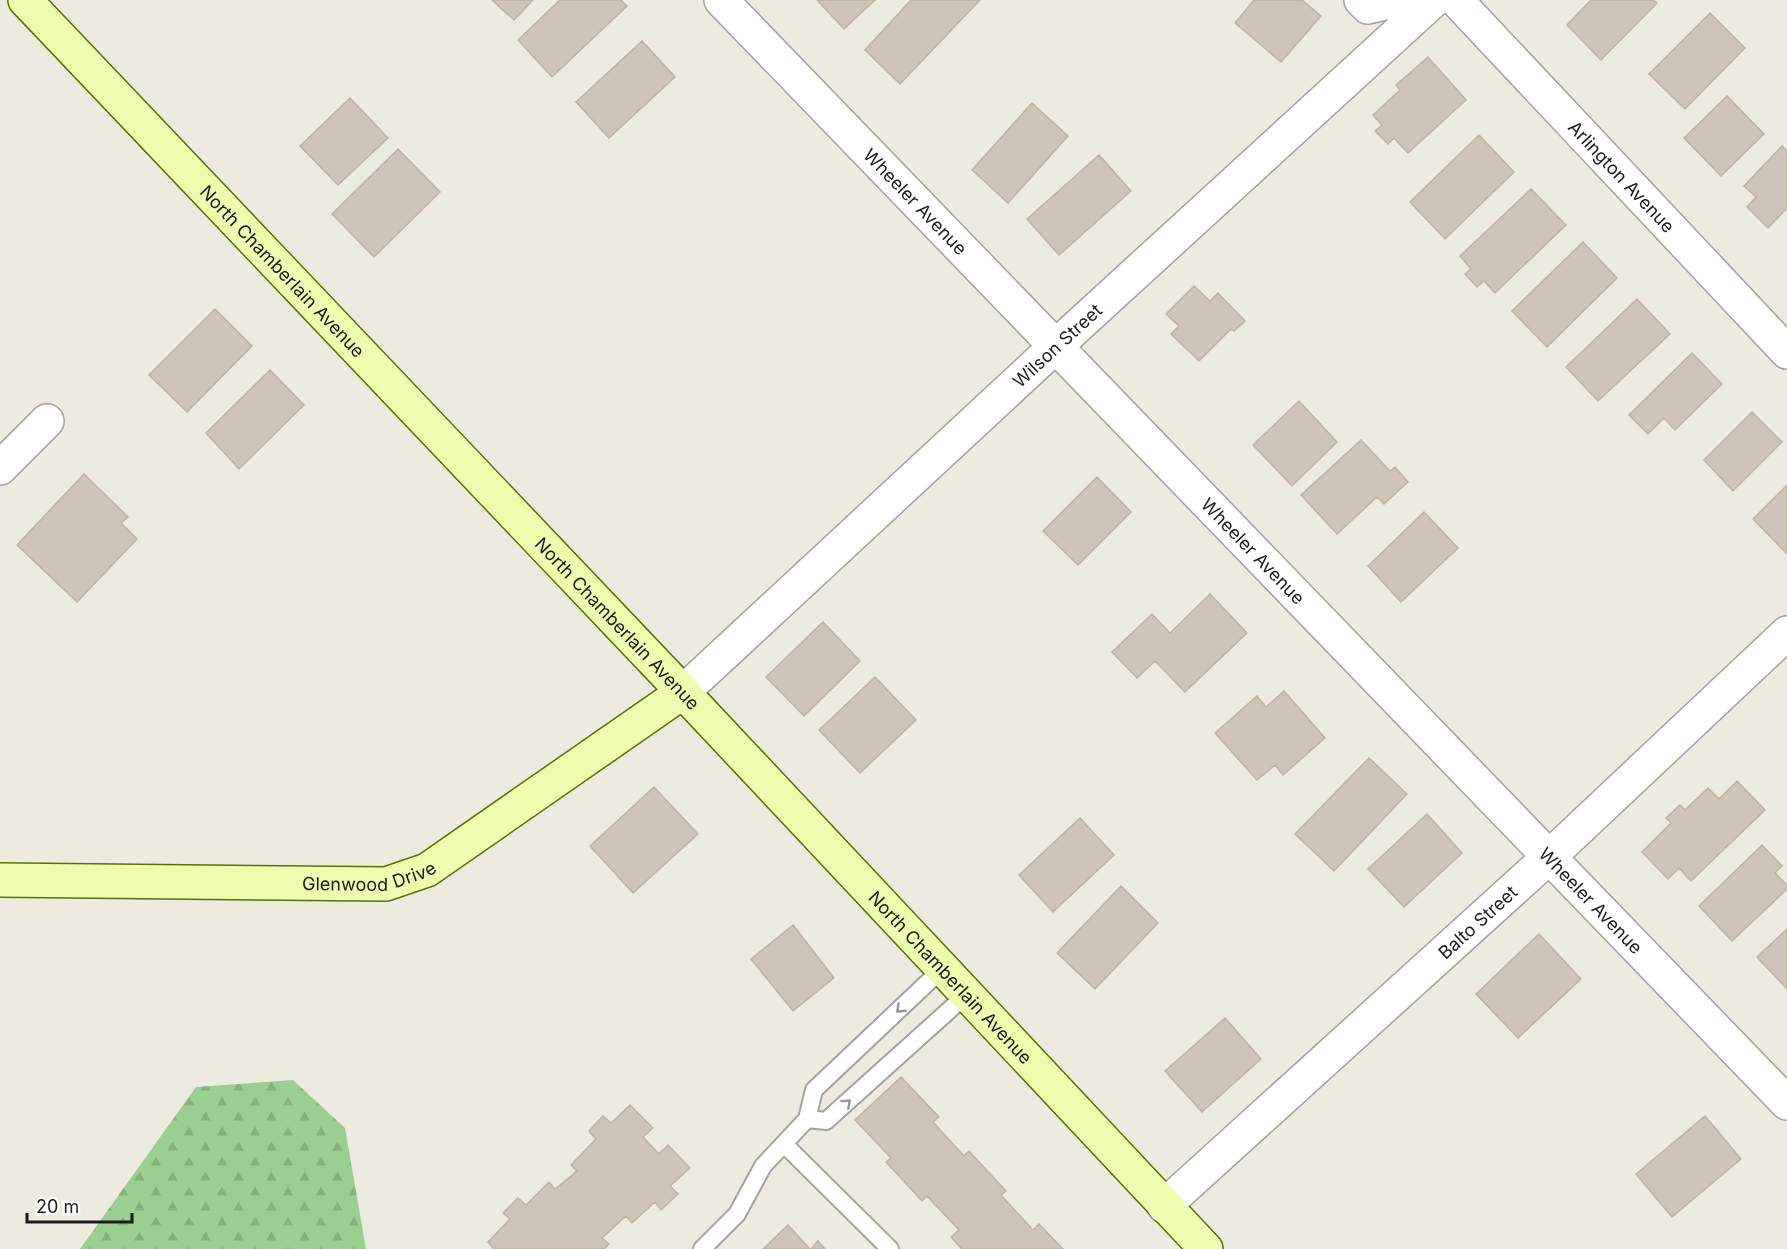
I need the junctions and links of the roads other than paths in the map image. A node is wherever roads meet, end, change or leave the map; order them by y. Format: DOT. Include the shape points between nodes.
graph roads {
  1 [pos="25,0"];
  2 [pos="721,0"];
  3 [pos="1362,0"];
  4 [pos="1398,0"];
  5 [pos="1434,0"];
  6 [pos="1456,0"];
  7 [pos="1056,346"];
  8 [pos="1787,352"];
  9 [pos="47,422"];
  10 [pos="0,468"];
  11 [pos="1787,633"];
  12 [pos="683,692"];
  13 [pos="1549,856"];
  14 [pos="0,880"];
  15 [pos="942,969"];
  16 [pos="966,995"];
  17 [pos="1787,1103"];
  18 [pos="807,1119"];
  19 [pos="784,1144"];
  20 [pos="1164,1206"];
  21 [pos="702,1249"];
  22 [pos="890,1249"];
  23 [pos="1206,1249"];
  1 -- 12 [label="street, North Chamberlain Avenue"];
  2 -- 7 [label="street, Wheeler Avenue"];
  3 -- 4 [label="street" via="1368,7"];
  5 -- 7 [label="street, Wilson Street"];
  6 -- 8 [label="street, Arlington Avenue"];
  7 -- 12 [label="street, Wilson Street"];
  7 -- 13 [label="street, Wheeler Avenue"];
  9 -- 10 [label="street"];
  11 -- 13 [label="street, Balto Street"];
  12 -- 14 [label="street, Glenwood Drive" via="427,870 386,884"];
  12 -- 15 [label="street, North Chamberlain Avenue"];
  13 -- 17 [label="street, Wheeler Avenue"];
  13 -- 20 [label="street, Balto Street"];
  15 -- 16 [label="street, North Chamberlain Avenue"];
  15 -- 18 [label="lane, one-way" via="814,1090"];
  18 -- 16 [label="lane, one-way" via="826,1122"];
  16 -- 20 [label="street, North Chamberlain Avenue"];
  18 -- 19 [label="lane"];
  19 -- 21 [label="lane" via="764,1166 737,1214"];
  19 -- 22 [label="lane"];
  20 -- 23 [label="street, North Chamberlain Avenue"];
}
